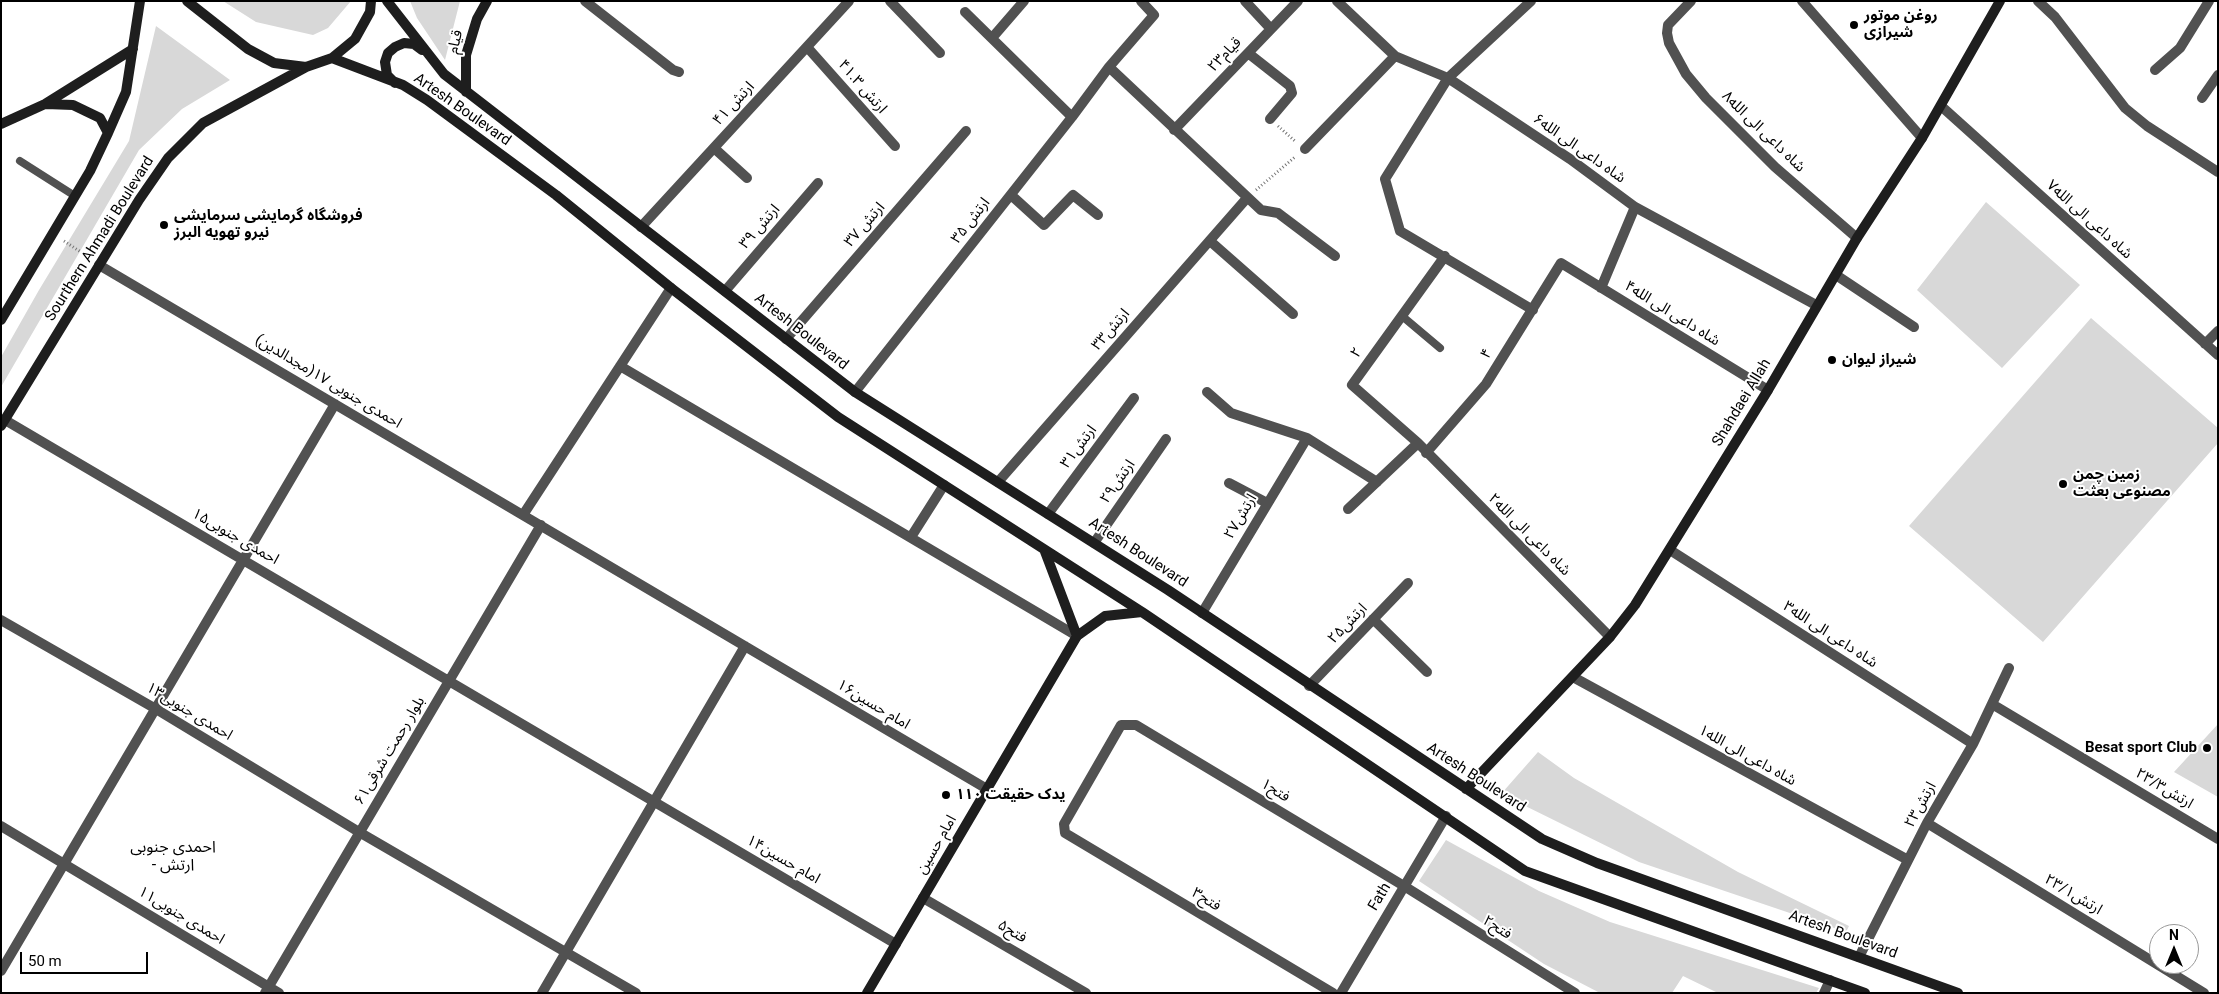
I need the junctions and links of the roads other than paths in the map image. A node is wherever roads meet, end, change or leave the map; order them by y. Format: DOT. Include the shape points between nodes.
graph roads {
  1 [pos="140,1"];
  2 [pos="187,1"];
  3 [pos="371,1"];
  4 [pos="387,1"];
  5 [pos="487,1"];
  6 [pos="585,1"];
  7 [pos="849,1"];
  8 [pos="890,1"];
  9 [pos="1024,1"];
  10 [pos="1141,1"];
  11 [pos="1245,1"];
  12 [pos="1298,1"];
  13 [pos="1337,1"];
  14 [pos="1531,1"];
  15 [pos="1691,1"];
  16 [pos="1802,1"];
  17 [pos="2000,1"];
  18 [pos="2038,1"];
  19 [pos="2209,1"];
  20 [pos="965,12"];
  21 [pos="1271,29"];
  22 [pos="992,38"];
  23 [pos="807,46"];
  24 [pos="133,49"];
  25 [pos="940,53"];
  26 [pos="1248,53"];
  27 [pos="429,54"];
  28 [pos="1395,56"];
  29 [pos="332,58"];
  30 [pos="306,67"];
  31 [pos="1108,67"];
  32 [pos="2155,70"];
  33 [pos="679,72"];
  34 [pos="2218,75"];
  35 [pos="1448,78"];
  36 [pos="396,84"];
  37 [pos="466,92"];
  38 [pos="2202,98"];
  39 [pos="45,104"];
  40 [pos="1940,106"];
  41 [pos="1072,117"];
  42 [pos="1270,119"];
  43 [pos="1,124"];
  44 [pos="1174,130"];
  45 [pos="966,131"];
  46 [pos="108,134"];
  47 [pos="1922,138"];
  48 [pos="894,146"];
  49 [pos="714,148"];
  50 [pos="1304,149"];
  51 [pos="20,161"];
  52 [pos="2218,172"];
  53 [pos="747,178"];
  54 [pos="818,183"];
  55 [pos="1011,195"];
  56 [pos="75,196"];
  57 [pos="1247,198"];
  58 [pos="1635,207"];
  59 [pos="1098,215"];
  60 [pos="641,227"];
  61 [pos="1857,238"];
  62 [pos="1210,241"];
  63 [pos="1335,256"];
  64 [pos="1445,256"];
  65 [pos="1560,263"];
  66 [pos="100,265"];
  67 [pos="1836,275"];
  68 [pos="671,288"];
  69 [pos="1601,288"];
  70 [pos="725,291"];
  71 [pos="1816,305"];
  72 [pos="1532,310"];
  73 [pos="1293,314"];
  74 [pos="1402,316"];
  75 [pos="1,320"];
  76 [pos="1914,327"];
  77 [pos="2218,331"];
  78 [pos="786,339"];
  79 [pos="2205,344"];
  80 [pos="1440,348"];
  81 [pos="2218,355"];
  82 [pos="620,366"];
  83 [pos="1768,390"];
  84 [pos="856,392"];
  85 [pos="1207,392"];
  86 [pos="1134,398"];
  87 [pos="335,404"];
  88 [pos="3,423"];
  89 [pos="1307,438"];
  90 [pos="1166,439"];
  91 [pos="1418,443"];
  92 [pos="1426,453"];
  93 [pos="998,482"];
  94 [pos="1377,482"];
  95 [pos="1229,483"];
  96 [pos="944,485"];
  97 [pos="1267,503"];
  98 [pos="1348,509"];
  99 [pos="1048,514"];
  100 [pos="523,515"];
  101 [pos="541,525"];
  102 [pos="910,537"];
  103 [pos="1094,543"];
  104 [pos="1044,549"];
  105 [pos="1670,550"];
  106 [pos="243,560"];
  107 [pos="1408,583"];
  108 [pos="1142,612"];
  109 [pos="1202,613"];
  110 [pos="1373,619"];
  111 [pos="1,620"];
  112 [pos="1077,636"];
  113 [pos="1610,637"];
  114 [pos="744,646"];
  115 [pos="2009,668"];
  116 [pos="1427,672"];
  117 [pos="1573,677"];
  118 [pos="449,681"];
  119 [pos="1309,686"];
  120 [pos="1992,704"];
  121 [pos="156,709"];
  122 [pos="1129,724"];
  123 [pos="1973,744"];
  124 [pos="987,789"];
  125 [pos="1466,789"];
  126 [pos="654,801"];
  127 [pos="1446,816"];
  128 [pos="1927,823"];
  129 [pos="1,826"];
  130 [pos="359,832"];
  131 [pos="2218,839"];
  132 [pos="1908,860"];
  133 [pos="65,862"];
  134 [pos="1404,886"];
  135 [pos="923,898"];
  136 [pos="896,944"];
  137 [pos="566,952"];
  138 [pos="1859,957"];
  139 [pos="1,971"];
  140 [pos="1830,980"];
  141 [pos="266,990"];
  142 [pos="280,993"];
  143 [pos="542,993"];
  144 [pos="636,993"];
  145 [pos="868,993"];
  146 [pos="1086,993"];
  147 [pos="1333,993"];
  148 [pos="1341,993"];
  149 [pos="1575,993"];
  150 [pos="1824,993"];
  151 [pos="1865,993"];
  152 [pos="1958,993"];
  153 [pos="2204,993"];
  1 -- 24 [label="main road"];
  2 -- 30 [label="main road" via="248,49 274,63"];
  3 -- 29 [label="main road" via="370,12 355,39"];
  4 -- 27 [label="main road, Artesh Boulevard"];
  5 -- 37 [label="main road, قیام" via="466,55"];
  6 -- 33 [label="street"];
  7 -- 23 [label="street, ارتش ۴۱"];
  8 -- 25 [label="street"];
  9 -- 22 [label="street"];
  10 -- 31 [label="street, ارتش ۳۵" via="1154,15"];
  11 -- 21 [label="street"];
  12 -- 21 [label="street, قیام۲۳"];
  13 -- 28 [label="street, شاه داعی الی الله۶"];
  14 -- 35 [label="street"];
  15 -- 61 [label="street, شاه داعی الی الله۸" via="1668,24 1666,33 1668,43 1686,74 1775,167"];
  16 -- 47 [label="street"];
  17 -- 40 [label="main road, Shahdaei Allah"];
  18 -- 52 [label="street" via="2055,17 2125,108"];
  19 -- 32 [label="street" via="2180,48"];
  20 -- 22 [label="street"];
  21 -- 26 [label="street, قیام۲۳"];
  22 -- 41 [label="street"];
  23 -- 48 [label="street, ارتش ۴۱.۳"];
  23 -- 49 [label="street, ارتش ۴۱"];
  24 -- 39 [label="main road"];
  24 -- 46 [label="main road" via="126,92"];
  26 -- 42 [label="street" via="1290,86 1292,94"];
  26 -- 44 [label="street, قیام۲۳"];
  27 -- 36 [label="main road" via="414,44 395,46 388,53 386,62 388,75"];
  27 -- 37 [label="main road, Artesh Boulevard" via="444,74"];
  28 -- 35 [label="street, شاه داعی الی الله۶"];
  28 -- 50 [label="street"];
  29 -- 30 [label="main road, Sourthern Ahmadi Boulevard"];
  29 -- 36 [label="main road, Artesh Boulevard"];
  30 -- 66 [label="main road, Sourthern Ahmadi Boulevard" via="204,123 168,158"];
  31 -- 41 [label="street, ارتش ۳۵"];
  31 -- 44 [label="street"];
  34 -- 38 [label="street"];
  35 -- 58 [label="street, شاه داعی الی الله۶" via="1570,159"];
  35 -- 64 [label="street" via="1385,179 1400,231"];
  36 -- 68 [label="main road, Artesh Boulevard" via="427,100 548,190"];
  37 -- 60 [label="main road, Artesh Boulevard"];
  39 -- 43 [label="main road"];
  39 -- 46 [label="main road" via="73,105 100,118"];
  40 -- 47 [label="main road, Shahdaei Allah"];
  40 -- 79 [label="street, شاه داعی الی الله۷"];
  41 -- 55 [label="street, ارتش ۳۵"];
  44 -- 57 [label="street"];
  45 -- 78 [label="street, ارتش ۳۷"];
  46 -- 56 [label="main road"];
  47 -- 61 [label="main road, Shahdaei Allah"];
  49 -- 53 [label="street"];
  49 -- 60 [label="street, ارتش ۴۱"];
  51 -- 56 [label="lane"];
  54 -- 70 [label="street, ارتش ۳۹"];
  55 -- 59 [label="street" via="1044,225 1073,194"];
  55 -- 84 [label="street, ارتش ۳۵"];
  56 -- 75 [label="main road"];
  57 -- 62 [label="street, ارتش۳۳"];
  57 -- 63 [label="street" via="1261,210 1278,213"];
  58 -- 69 [label="street"];
  58 -- 71 [label="street, شاه داعی الی الله۶"];
  60 -- 70 [label="main road, Artesh Boulevard"];
  61 -- 67 [label="main road, Shahdaei Allah"];
  62 -- 73 [label="street"];
  62 -- 93 [label="street, ارتش۳۳"];
  64 -- 72 [label="street"];
  64 -- 74 [label="street, ۲"];
  65 -- 69 [label="street, شاه داعی الی الله۴"];
  65 -- 72 [label="street, ۴"];
  66 -- 87 [label="street, احمدی جنوبی ۱۷(مجدالدین)"];
  66 -- 88 [label="main road, Sourthern Ahmadi Boulevard"];
  67 -- 71 [label="main road, Shahdaei Allah"];
  67 -- 76 [label="street"];
  68 -- 82 [label="street"];
  68 -- 96 [label="main road, Artesh Boulevard" via="838,416"];
  69 -- 83 [label="street, شاه داعی الی الله۴"];
  70 -- 78 [label="main road, Artesh Boulevard"];
  71 -- 83 [label="main road, Shahdaei Allah"];
  72 -- 92 [label="street, ۴" via="1486,384"];
  74 -- 80 [label="lane"];
  74 -- 91 [label="street, ۲" via="1352,385"];
  77 -- 79 [label="street"];
  78 -- 84 [label="main road, Artesh Boulevard"];
  79 -- 81 [label="street, شاه داعی الی الله۷"];
  82 -- 100 [label="street"];
  82 -- 102 [label="street"];
  83 -- 105 [label="main road, Shahdaei Allah"];
  84 -- 93 [label="main road, Artesh Boulevard"];
  85 -- 89 [label="street" via="1232,413"];
  86 -- 99 [label="street, ارتش۳۱"];
  87 -- 100 [label="street, احمدی جنوبی ۱۷(مجدالدین)"];
  87 -- 106 [label="street"];
  88 -- 106 [label="street, احمدی جنوبی۱۵"];
  89 -- 94 [label="street"];
  89 -- 97 [label="street, ارتش۲۷"];
  90 -- 103 [label="street, ارتش۲۹"];
  91 -- 92 [label="street, ۲"];
  91 -- 94 [label="street"];
  92 -- 113 [label="street, شاه داعی الی الله۲"];
  93 -- 99 [label="main road, Artesh Boulevard"];
  94 -- 98 [label="street"];
  95 -- 97 [label="street"];
  96 -- 102 [label="street"];
  96 -- 104 [label="main road, Artesh Boulevard"];
  97 -- 109 [label="street, ارتش۲۷"];
  99 -- 103 [label="main road, Artesh Boulevard"];
  100 -- 101 [label="street, احمدی جنوبی ۱۷(مجدالدین)"];
  101 -- 114 [label="street, امام حسین۱۶"];
  101 -- 118 [label="street, بلوار رحمت شرقی۶۱"];
  102 -- 112 [label="street"];
  103 -- 109 [label="main road, Artesh Boulevard"];
  104 -- 108 [label="main road, Artesh Boulevard"];
  104 -- 112 [label="main road"];
  105 -- 113 [label="main road, Shahdaei Allah"];
  105 -- 123 [label="street, شاه داعی الی الله۳"];
  106 -- 118 [label="street, احمدی جنوبی۱۵"];
  106 -- 121 [label="street"];
  107 -- 110 [label="street, ارتش۲۵"];
  108 -- 112 [label="main road" via="1105,616"];
  108 -- 127 [label="main road, Artesh Boulevard"];
  109 -- 119 [label="main road, Artesh Boulevard"];
  110 -- 116 [label="street"];
  110 -- 119 [label="street, ارتش۲۵"];
  111 -- 121 [label="street, احمدی جنوبی۱۳"];
  112 -- 124 [label="main road, امام حسین"];
  113 -- 117 [label="main road, Shahdaei Allah"];
  114 -- 124 [label="street, امام حسین۱۶"];
  114 -- 126 [label="street"];
  115 -- 120 [label="street, ارتش۲۳"];
  117 -- 125 [label="main road, Shahdaei Allah"];
  117 -- 132 [label="street, شاه داعی الی الله۱"];
  118 -- 126 [label="street, احمدی جنوبی۱۵"];
  118 -- 130 [label="street, بلوار رحمت شرقی۶۱"];
  119 -- 125 [label="main road, Artesh Boulevard"];
  120 -- 123 [label="street, ارتش۲۳"];
  120 -- 131 [label="street, ۲۳/۳ارتش"];
  121 -- 130 [label="street, احمدی جنوبی۱۳"];
  121 -- 133 [label="street"];
  122 -- 134 [label="street, ۱فتح" via="1136,725"];
  122 -- 147 [label="street, ۳فتح" via="1121,725 1064,824 1064,833"];
  123 -- 128 [label="street, ارتش۲۳"];
  124 -- 135 [label="main road, امام حسین"];
  125 -- 138 [label="main road, Artesh Boulevard" via="1542,839 1597,863"];
  126 -- 136 [label="street, امام حسین۱۴"];
  126 -- 137 [label="street"];
  127 -- 134 [label="street, Fath"];
  127 -- 140 [label="main road, Artesh Boulevard" via="1525,871"];
  128 -- 132 [label="street, ارتش۲۳"];
  128 -- 153 [label="street, ۲۳/۱ارتش"];
  129 -- 133 [label="street, احمدی جنوبی۱۱"];
  130 -- 137 [label="street, احمدی جنوبی۱۳"];
  130 -- 141 [label="street, بلوار رحمت شرقی۶۱"];
  132 -- 138 [label="street, ارتش۲۳"];
  133 -- 139 [label="street"];
  133 -- 141 [label="street, احمدی جنوبی۱۱"];
  134 -- 148 [label="street, Fath"];
  134 -- 149 [label="street, ۲فتح"];
  135 -- 136 [label="main road, امام حسین"];
  135 -- 146 [label="street, ۵فتح"];
  136 -- 145 [label="main road, امام حسین"];
  137 -- 143 [label="street"];
  137 -- 144 [label="street, احمدی جنوبی۱۳"];
  138 -- 152 [label="main road, Artesh Boulevard"];
  140 -- 150 [label="street"];
  140 -- 151 [label="main road, Artesh Boulevard"];
  141 -- 142 [label="street, احمدی جنوبی۱۱"];
}
